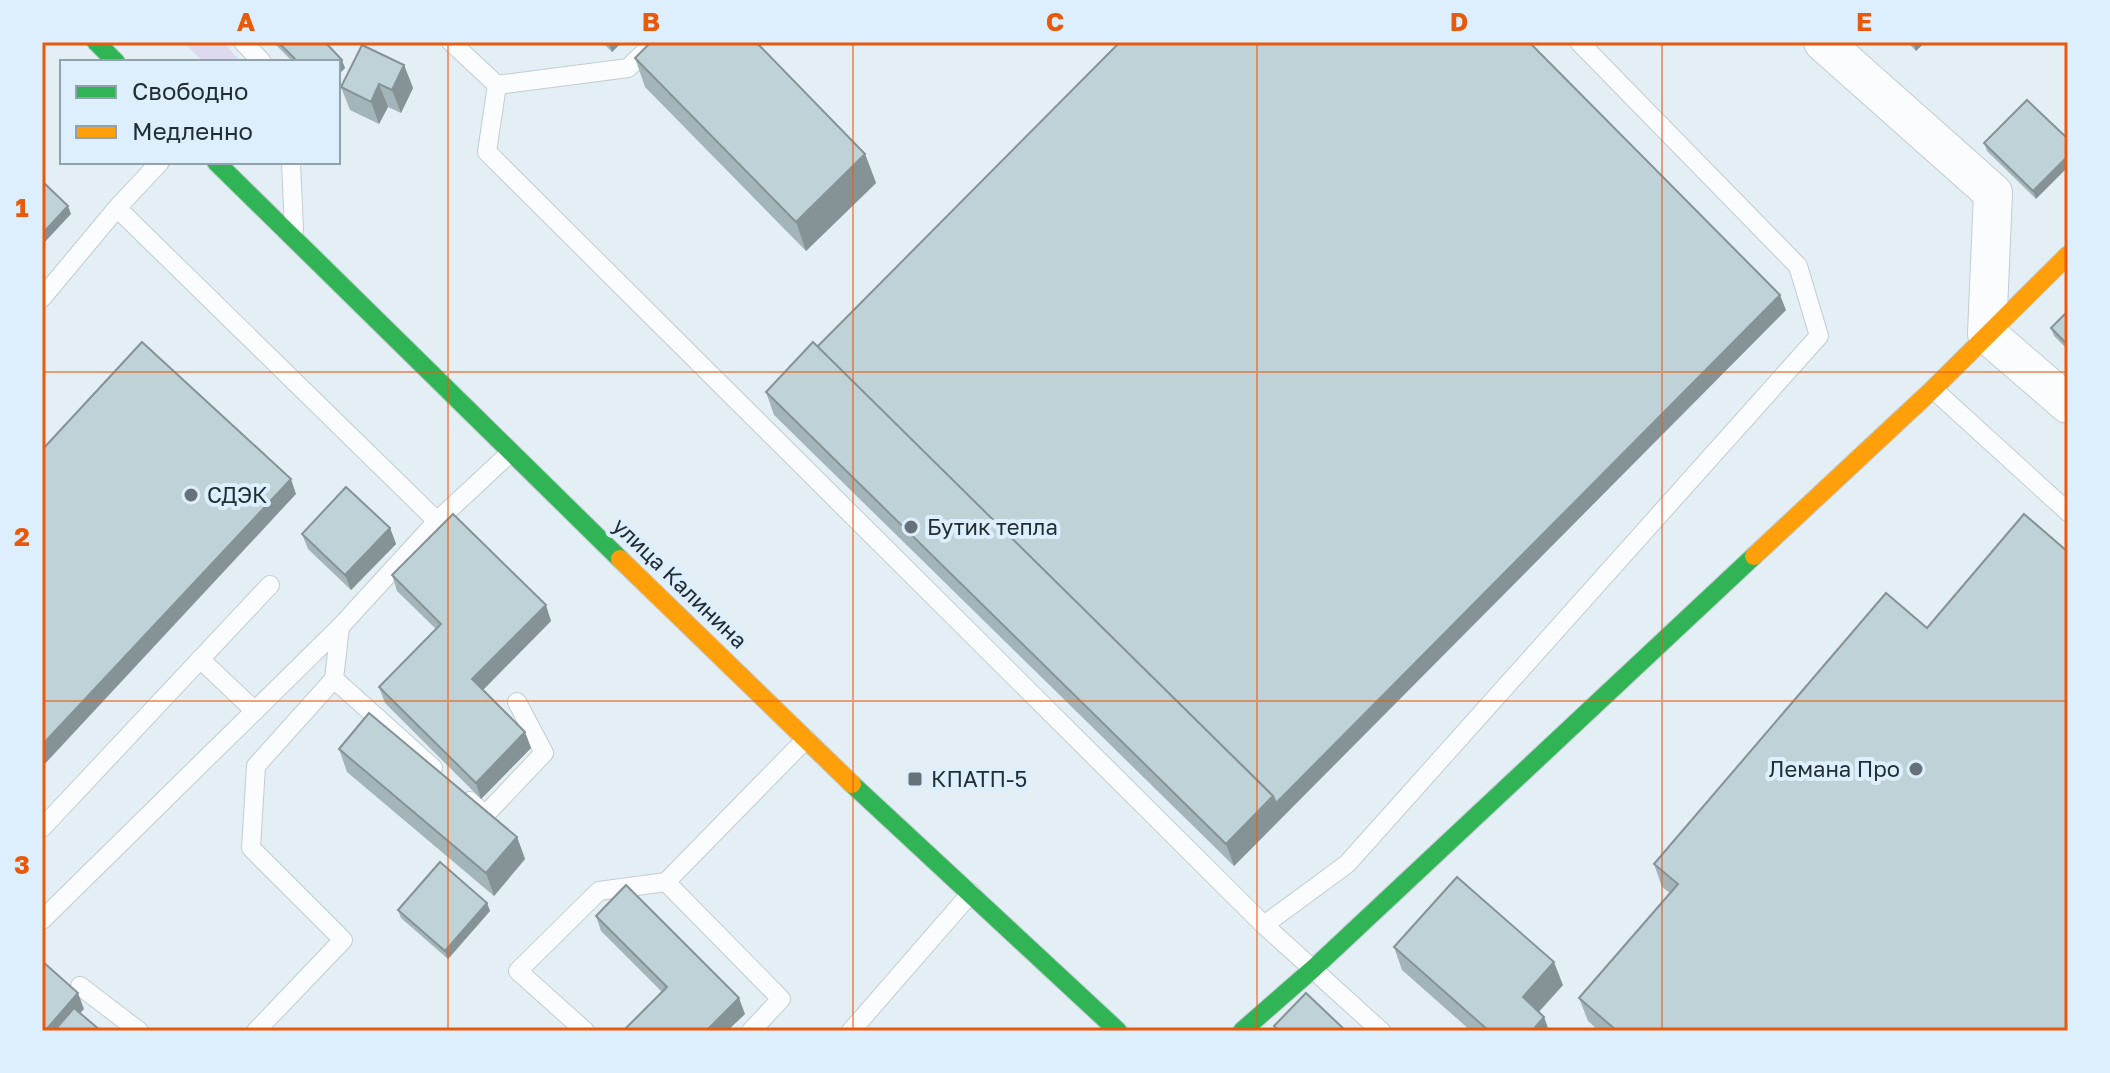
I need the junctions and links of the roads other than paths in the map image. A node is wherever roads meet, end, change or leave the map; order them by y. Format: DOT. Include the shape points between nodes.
graph roads {
  1 [pos="96,42"];
  2 [pos="243,42"];
  3 [pos="451,42"];
  4 [pos="655,42"];
  5 [pos="1579,42"];
  6 [pos="1823,42"];
  7 [pos="114,60"];
  8 [pos="260,60"];
  9 [pos="497,85"];
  10 [pos="158,164"];
  11 [pos="218,164"];
  12 [pos="291,164"];
  13 [pos="117,208"];
  14 [pos="294,241"];
  15 [pos="2068,255"];
  16 [pos="42,298"];
  17 [pos="1987,334"];
  18 [pos="1933,389"];
  19 [pos="2068,404"];
  20 [pos="510,453"];
  21 [pos="2068,512"];
  22 [pos="437,521"];
  23 [pos="270,585"];
  24 [pos="340,627"];
  25 [pos="200,659"];
  26 [pos="334,679"];
  27 [pos="517,702"];
  28 [pos="255,711"];
  29 [pos="806,739"];
  30 [pos="42,828"];
  31 [pos="666,882"];
  32 [pos="971,893"];
  33 [pos="42,920"];
  34 [pos="1264,925"];
  35 [pos="1314,968"];
  36 [pos="80,986"];
  37 [pos="139,1031"];
  38 [pos="256,1031"];
  39 [pos="585,1031"];
  40 [pos="751,1031"];
  41 [pos="851,1031"];
  42 [pos="1118,1031"];
  43 [pos="1242,1031"];
  44 [pos="1381,1031"];
  1 -- 7 [label="main road"];
  2 -- 8 [label="lane"];
  3 -- 9 [label="lane"];
  4 -- 9 [label="lane" via="628,68"];
  5 -- 34 [label="lane" via="1798,266 1819,336 1347,864"];
  6 -- 17 [label="street" via="1993,193"];
  9 -- 34 [label="lane" via="487,152"];
  10 -- 13 [label="lane"];
  11 -- 14 [label="main road, улица Калинина"];
  12 -- 14 [label="lane"];
  13 -- 16 [label="lane"];
  13 -- 22 [label="lane"];
  14 -- 20 [label="main road, улица Калинина"];
  15 -- 17 [label="main road"];
  17 -- 18 [label="main road"];
  17 -- 19 [label="street"];
  18 -- 21 [label="lane"];
  18 -- 35 [label="main road"];
  20 -- 22 [label="lane"];
  20 -- 29 [label="main road, улица Калинина"];
  22 -- 24 [label="lane"];
  23 -- 25 [label="lane"];
  24 -- 26 [label="lane"];
  24 -- 28 [label="lane"];
  25 -- 28 [label="lane"];
  25 -- 30 [label="lane"];
  26 -- 27 [label="lane" via="485,815 544,753"];
  26 -- 38 [label="lane" via="256,766 251,848 343,940"];
  28 -- 33 [label="lane"];
  29 -- 31 [label="lane"];
  29 -- 32 [label="main road, улица Калинина"];
  31 -- 39 [label="lane" via="599,891 518,971"];
  31 -- 40 [label="lane" via="781,999"];
  32 -- 41 [label="lane"];
  32 -- 42 [label="main road, улица Калинина"];
  34 -- 35 [label="lane"];
  35 -- 43 [label="main road"];
  35 -- 44 [label="lane"];
  36 -- 37 [label="lane"];
}
